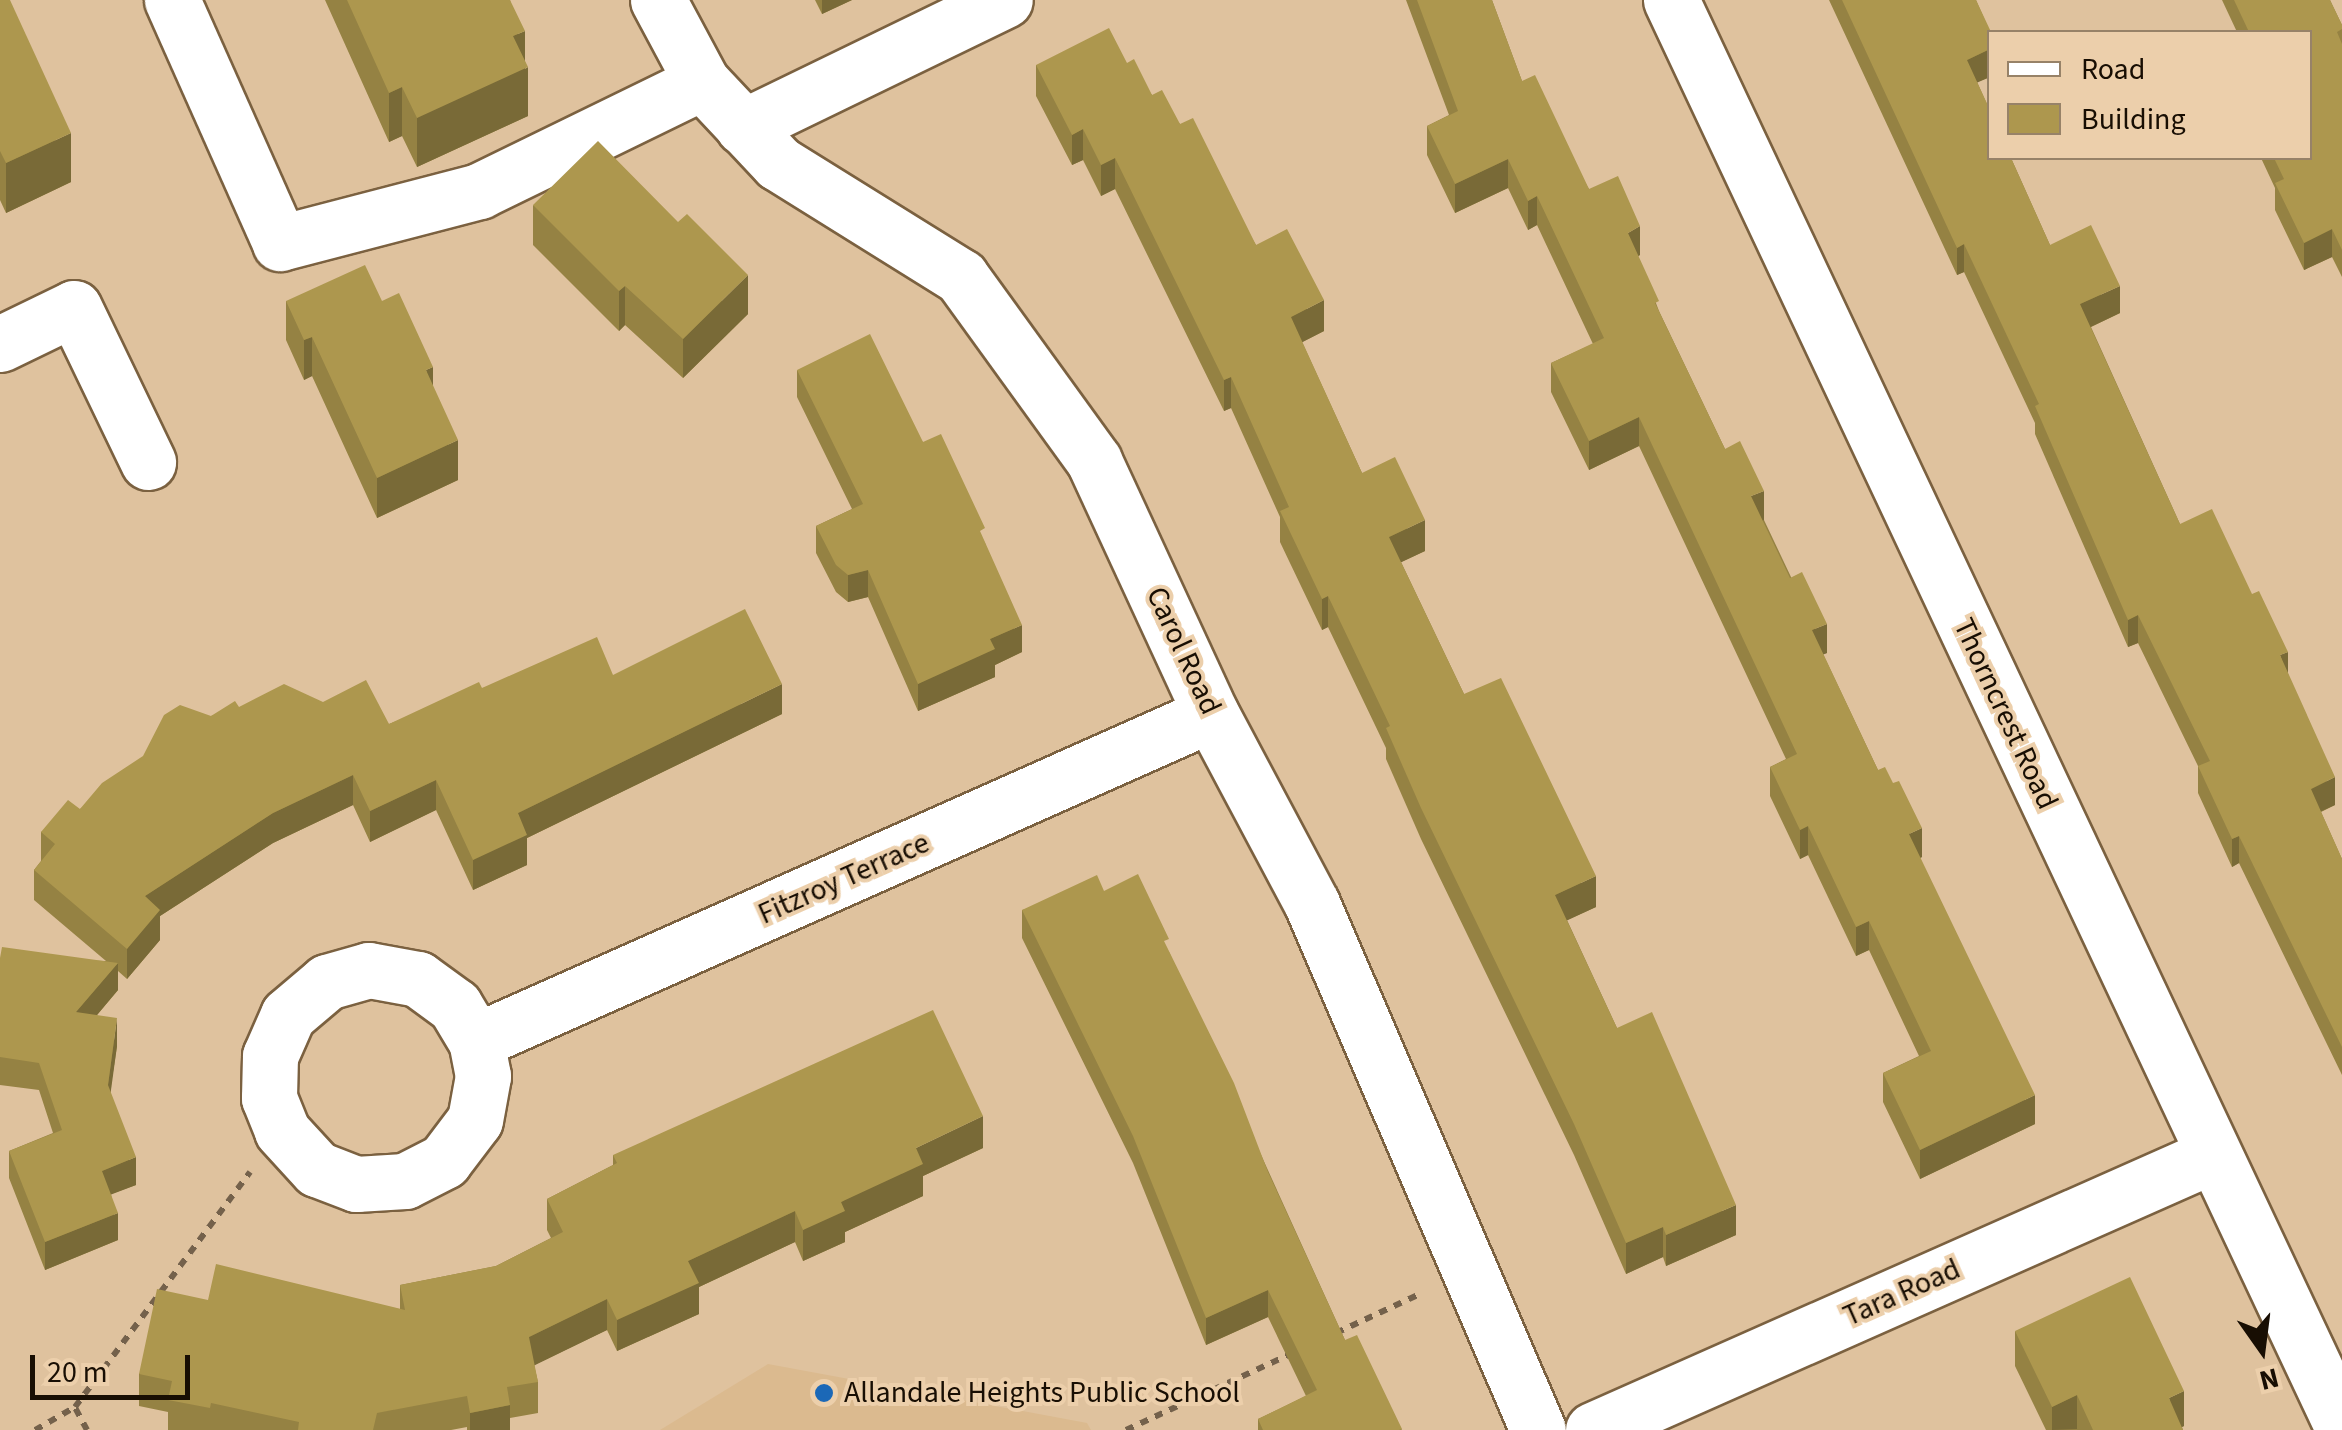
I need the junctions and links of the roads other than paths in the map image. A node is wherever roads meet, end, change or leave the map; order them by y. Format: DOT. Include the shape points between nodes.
graph roads {
  1 [pos="172,0"];
  2 [pos="658,0"];
  3 [pos="1005,0"];
  4 [pos="1671,0"];
  5 [pos="702,82"];
  6 [pos="743,127"];
  7 [pos="0,344"];
  8 [pos="148,462"];
  9 [pos="1211,714"];
  10 [pos="476,1041"];
  11 [pos="2211,1156"];
  12 [pos="2342,1426"];
  13 [pos="1538,1430"];
  14 [pos="1593,1430"];
  1 -- 5 [label="street" via="280,244 479,191"];
  2 -- 5 [label="street, Carol Road"];
  3 -- 6 [label="street"];
  4 -- 11 [label="street, Thorncrest Road"];
  5 -- 6 [label="street, Carol Road"];
  6 -- 9 [label="street, Carol Road" via="778,163 961,277 1094,461"];
  7 -- 8 [label="street" via="74,308"];
  9 -- 10 [label="street, Fitzroy Terrace"];
  9 -- 13 [label="street, Carol Road" via="1312,904"];
  10 -- 10 [label="street" via="483,1076 474,1120 444,1161 405,1181 356,1184 317,1168 282,1131 270,1098 270,1056 288,1015 327,982 369,970 418,979 455,1006"];
  11 -- 12 [label="street, Thorncrest Road"];
  11 -- 14 [label="street, Tara Road"];
}
